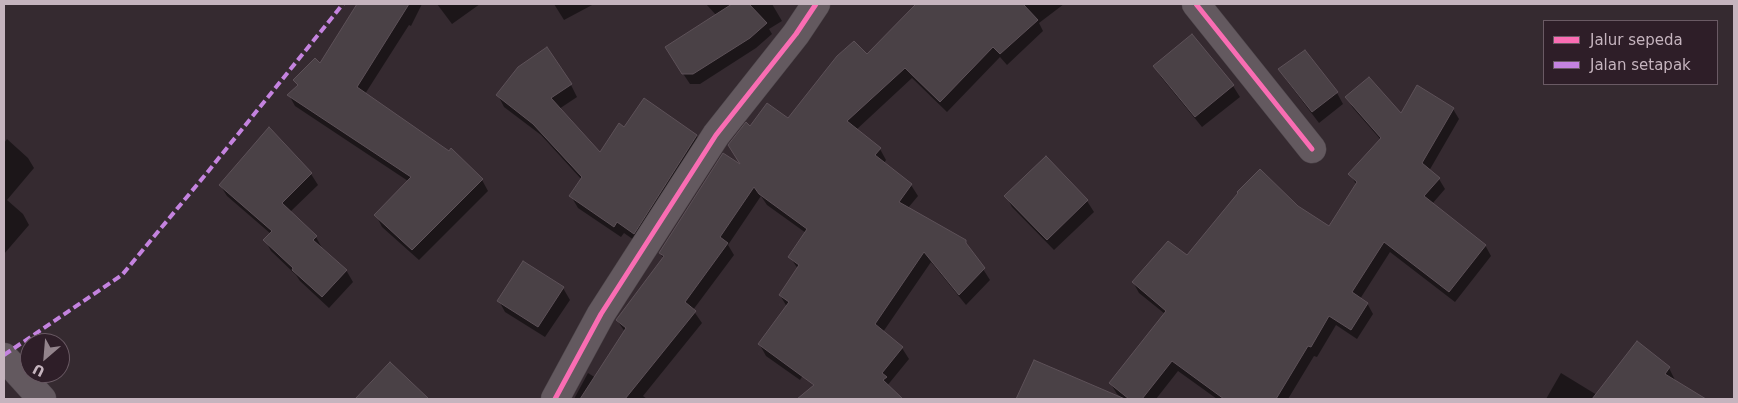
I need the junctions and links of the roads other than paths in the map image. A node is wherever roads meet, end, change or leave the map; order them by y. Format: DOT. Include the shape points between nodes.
graph roads {
  1 [pos="816,4"];
  2 [pos="1196,4"];
  3 [pos="1312,149"];
  4 [pos="4,357"];
  5 [pos="42,399"];
  6 [pos="555,399"];
  1 -- 6 [label="street" via="716,135 601,314"];
  2 -- 3 [label="street"];
  4 -- 5 [label="street"];
}
